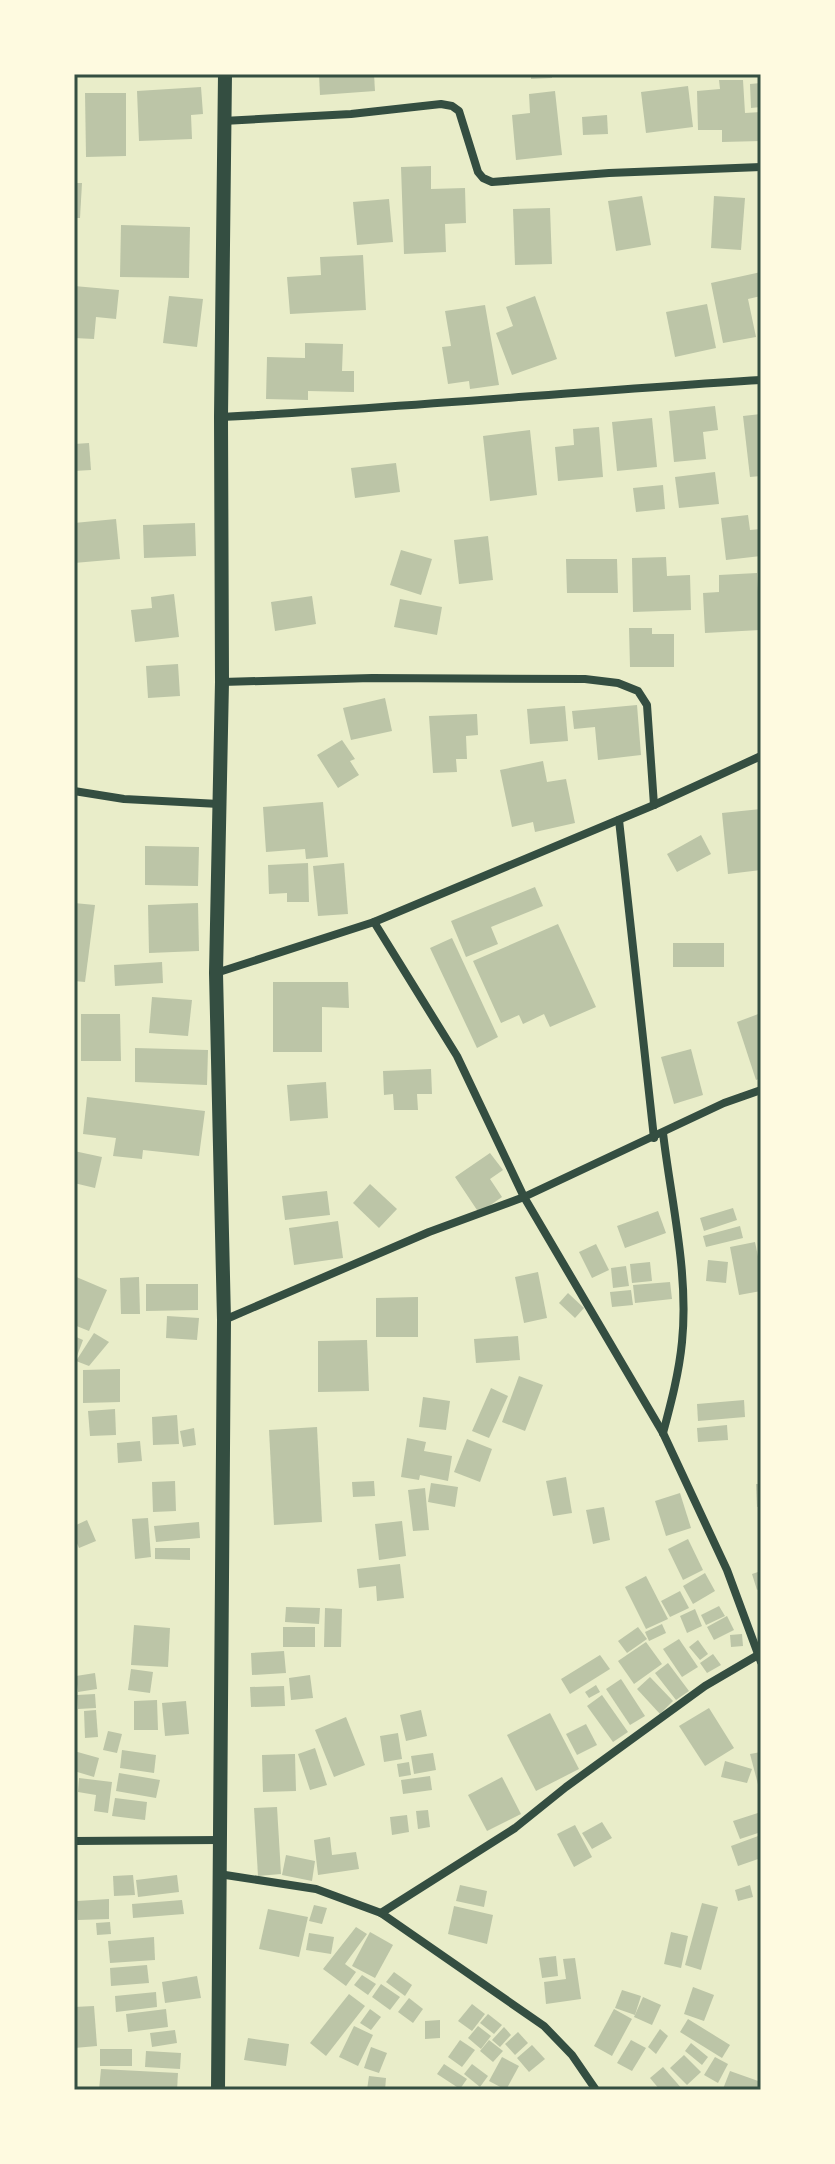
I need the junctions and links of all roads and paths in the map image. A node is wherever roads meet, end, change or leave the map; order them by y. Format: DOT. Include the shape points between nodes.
graph roads {
  1 [pos="225,74"];
  2 [pos="223,121"];
  3 [pos="761,167"];
  4 [pos="761,380"];
  5 [pos="221,417"];
  6 [pos="222,682"];
  7 [pos="761,756"];
  8 [pos="74,791"];
  9 [pos="219,804"];
  10 [pos="654,805"];
  11 [pos="619,820"];
  12 [pos="374,922"];
  13 [pos="216,973"];
  14 [pos="761,1090"];
  15 [pos="663,1133"];
  16 [pos="654,1138"];
  17 [pos="524,1197"];
  18 [pos="224,1320"];
  19 [pos="663,1433"];
  20 [pos="760,1658"];
  21 [pos="219,1840"];
  22 [pos="74,1841"];
  23 [pos="219,1874"];
  24 [pos="381,1913"];
  25 [pos="218,2090"];
  26 [pos="596,2090"];
  1 -- 2 [label="street"];
  2 -- 3 [label="street" via="452,106 459,111 478,172 492,182"];
  2 -- 5 [label="street"];
  4 -- 5 [label="street"];
  5 -- 6 [label="street"];
  6 -- 9 [label="street"];
  6 -- 10 [label="street" via="500,677 618,683 638,691 647,705"];
  7 -- 10 [label="street"];
  8 -- 9 [label="street"];
  9 -- 13 [label="street"];
  10 -- 11 [label="street"];
  11 -- 12 [label="street"];
  11 -- 16 [label="street"];
  12 -- 13 [label="street"];
  12 -- 17 [label="street" via="457,1056"];
  13 -- 18 [label="street"];
  14 -- 15 [label="street"];
  15 -- 16 [label="street"];
  15 -- 19 [label="street" via="678,1248 682,1341"];
  16 -- 17 [label="street"];
  17 -- 18 [label="street"];
  17 -- 19 [label="street"];
  18 -- 21 [label="street"];
  19 -- 20 [label="street" via="727,1570"];
  20 -- 24 [label="street" via="705,1686 515,1828"];
  21 -- 22 [label="street"];
  21 -- 23 [label="street"];
  23 -- 24 [label="street" via="316,1889"];
  23 -- 25 [label="street"];
  24 -- 26 [label="street" via="544,2026"];
}
